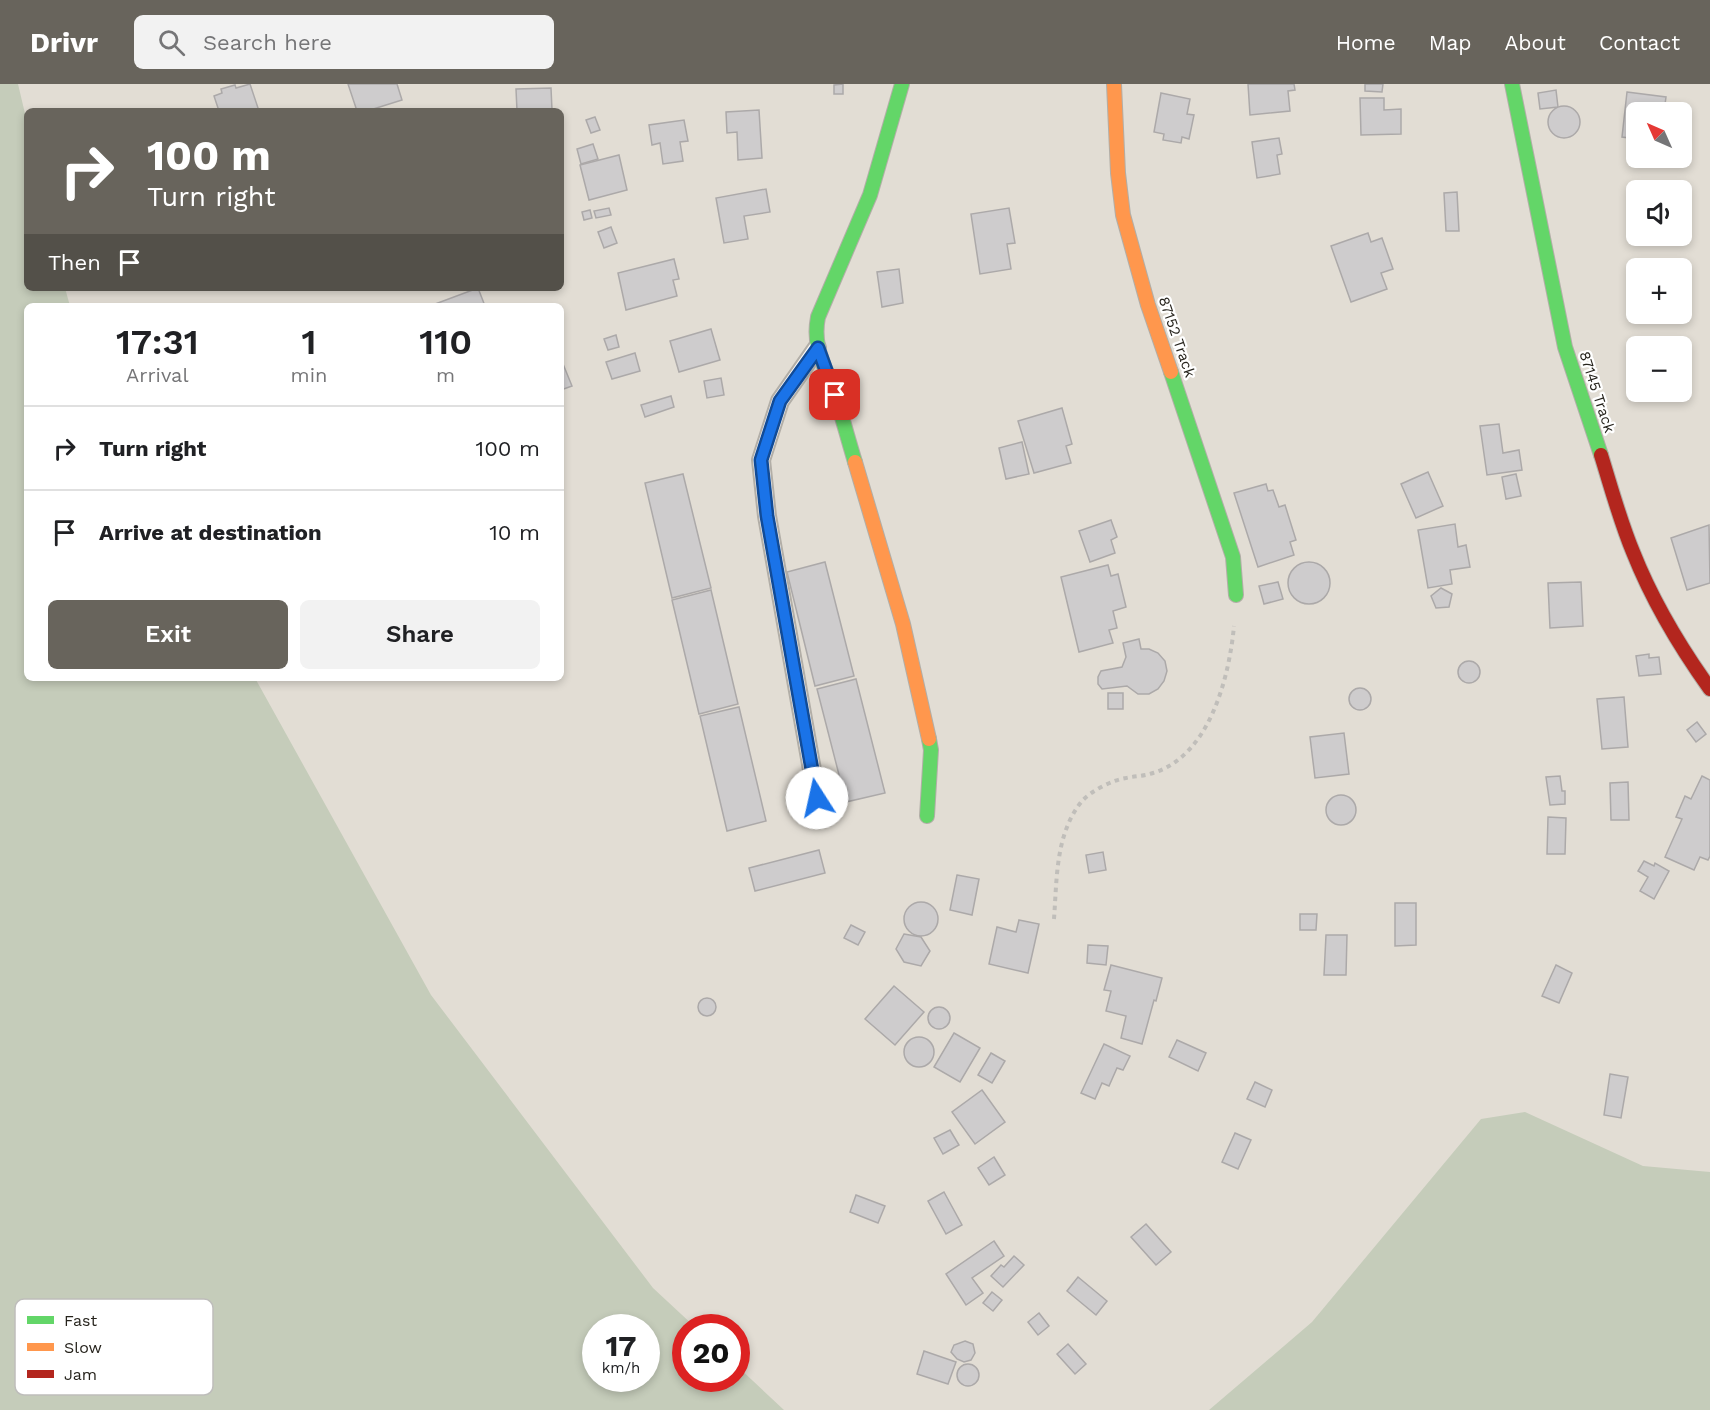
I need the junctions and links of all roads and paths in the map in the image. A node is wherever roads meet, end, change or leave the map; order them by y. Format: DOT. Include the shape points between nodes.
graph roads {
  1 [pos="903,84"];
  2 [pos="1114,84"];
  3 [pos="1512,84"];
  4 [pos="818,348"];
  5 [pos="1236,595"];
  6 [pos="1710,689"];
  7 [pos="817,798"];
  8 [pos="927,816"];
  9 [pos="1054,919"];
  1 -- 4 [label="street" via="870,195 818,317"];
  2 -- 5 [label="street, 87152 Track" via="1123,215 1148,305 1233,557"];
  3 -- 6 [label="street, 87145 Track" via="1565,347 1633,552 1662,613"];
  4 -- 7 [label="lane" via="780,401 761,460 767,516"];
  4 -- 8 [label="street" via="903,624 931,750"];
  5 -- 9 [label="path" via="1226,671 1204,729 1185,755 1169,768 1122,778 1084,799 1074,813 1059,855"];
}
